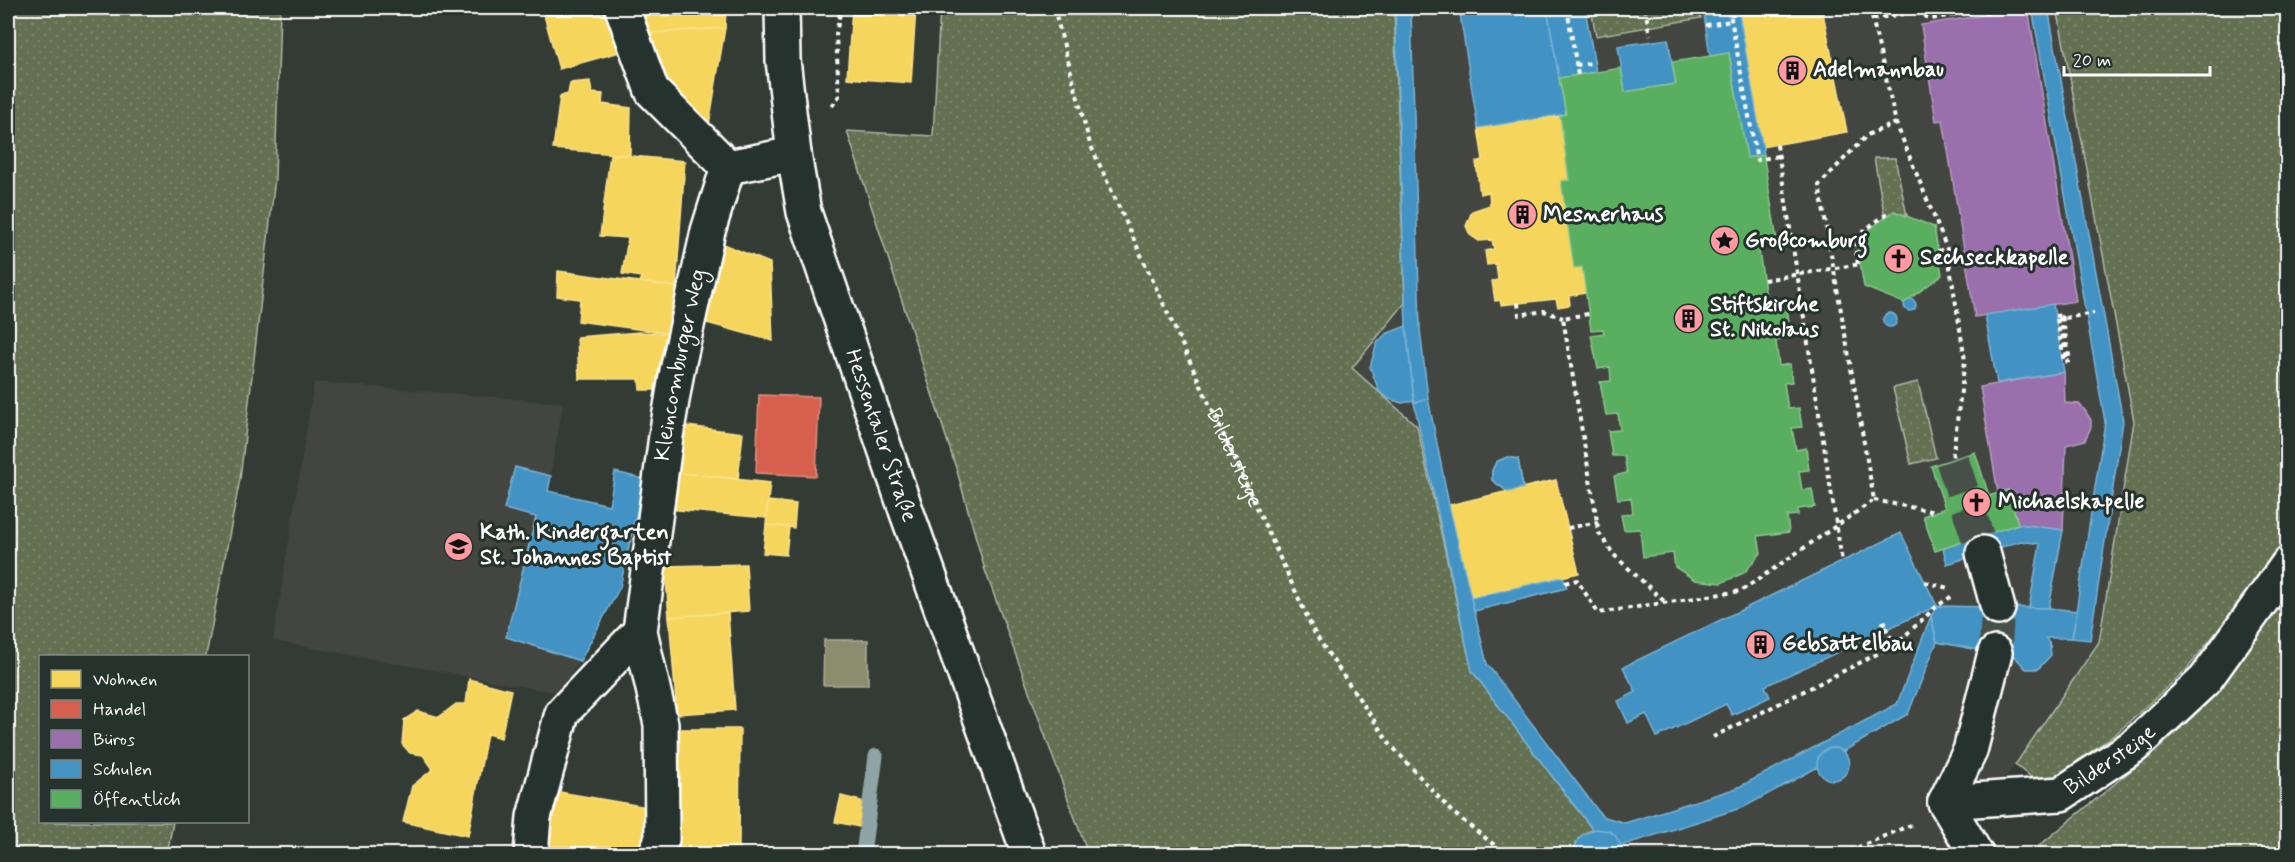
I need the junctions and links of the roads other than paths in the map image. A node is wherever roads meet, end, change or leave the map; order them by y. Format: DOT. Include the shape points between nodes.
graph roads {
  1 [pos="622,8"];
  2 [pos="782,8"];
  3 [pos="794,154"];
  4 [pos="728,167"];
  5 [pos="1986,564"];
  6 [pos="2288,564"];
  7 [pos="1998,608"];
  8 [pos="640,631"];
  9 [pos="1995,653"];
  10 [pos="1945,802"];
  11 [pos="531,855"];
  12 [pos="655,855"];
  13 [pos="1029,855"];
  14 [pos="1976,855"];
  1 -- 4 [label="street" via="652,91"];
  2 -- 3 [label="street, Hessentaler Straße" via="783,60"];
  3 -- 4 [label="street"];
  3 -- 13 [label="street, Hessentaler Straße" via="804,212"];
  4 -- 8 [label="street, Kleincomburger Weg" via="708,231 677,370"];
  5 -- 7 [label="street"];
  6 -- 10 [label="street, Bildersteige" via="2205,680 2134,746 2061,794"];
  8 -- 11 [label="street" via="562,713 534,817"];
  8 -- 12 [label="street, Kleincomburger Weg" via="661,724 662,839"];
  9 -- 10 [label="street" via="1970,751"];
  10 -- 14 [label="street"];
}
